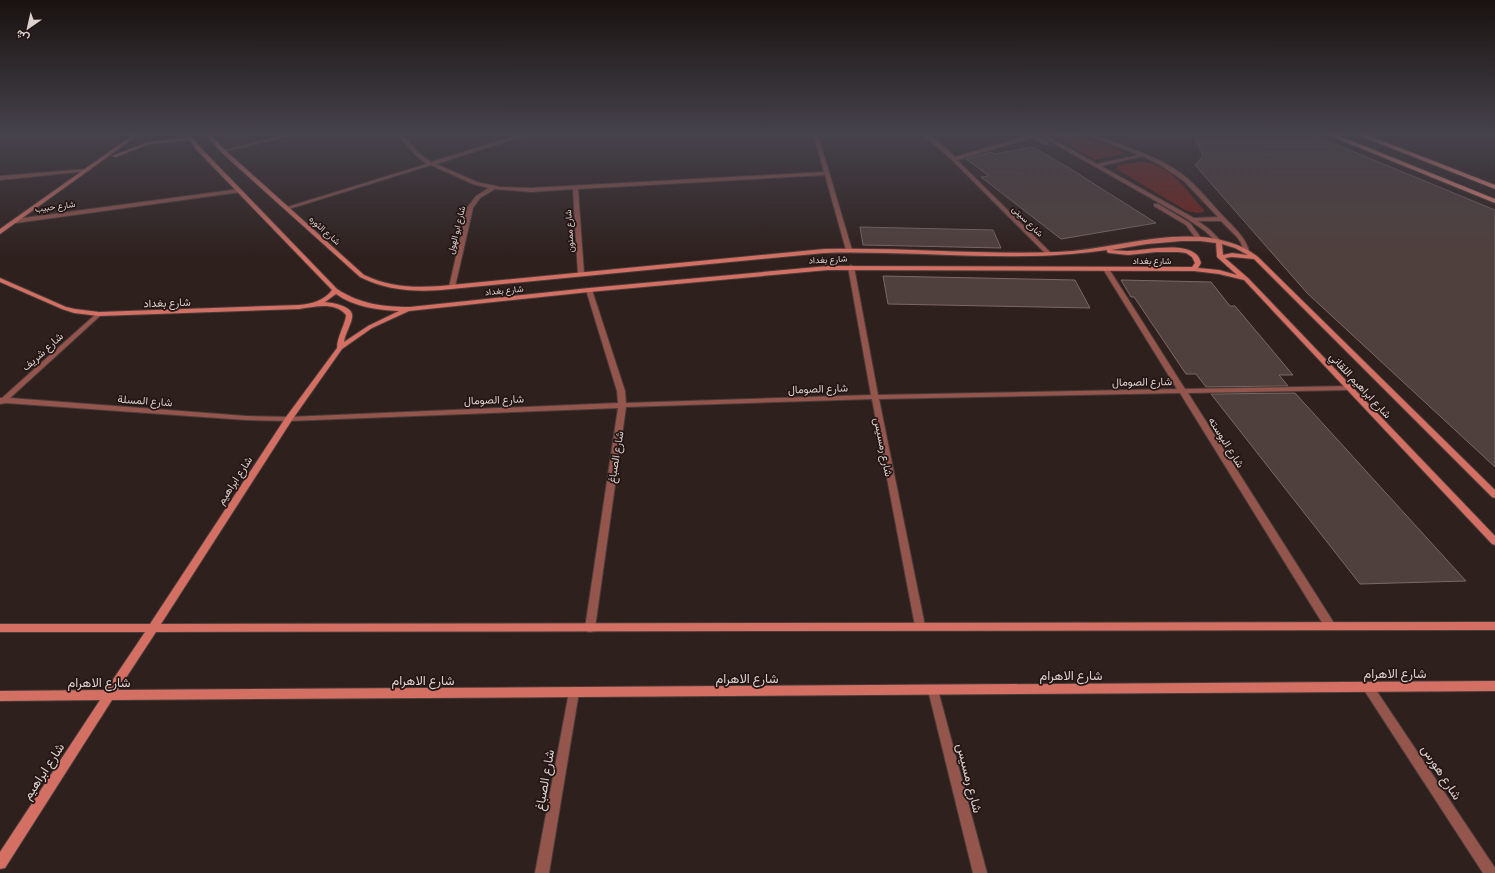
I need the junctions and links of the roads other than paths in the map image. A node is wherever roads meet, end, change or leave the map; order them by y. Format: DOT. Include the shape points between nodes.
graph roads {
  1 [pos="25,176"];
  2 [pos="79,176"];
  3 [pos="225,176"];
  4 [pos="251,176"];
  5 [pos="393,176"];
  6 [pos="458,176"];
  7 [pos="778,176"];
  8 [pos="828,176"];
  9 [pos="971,176"];
  10 [pos="1103,176"];
  11 [pos="1114,176"];
  12 [pos="1181,176"];
  13 [pos="1432,176"];
  14 [pos="1466,176"];
  15 [pos="0,178"];
  16 [pos="575,187"];
  17 [pos="1495,187"];
  18 [pos="494,188"];
  19 [pos="239,191"];
  20 [pos="1495,201"];
  21 [pos="287,208"];
  22 [pos="1223,219"];
  23 [pos="1193,220"];
  24 [pos="15,221"];
  25 [pos="0,227"];
  26 [pos="0,232"];
  27 [pos="1199,239"];
  28 [pos="1219,242"];
  29 [pos="849,250"];
  30 [pos="1104,250"];
  31 [pos="1246,251"];
  32 [pos="1049,254"];
  33 [pos="1220,257"];
  34 [pos="1256,258"];
  35 [pos="851,267"];
  36 [pos="1106,269"];
  37 [pos="1194,269"];
  38 [pos="581,274"];
  39 [pos="0,280"];
  40 [pos="1246,280"];
  41 [pos="452,287"];
  42 [pos="335,290"];
  43 [pos="589,290"];
  44 [pos="314,304"];
  45 [pos="410,308"];
  46 [pos="99,314"];
  47 [pos="340,348"];
  48 [pos="1349,388"];
  49 [pos="1182,391"];
  50 [pos="875,397"];
  51 [pos="1,402"];
  52 [pos="622,405"];
  53 [pos="289,419"];
  54 [pos="1495,495"];
  55 [pos="1495,542"];
  56 [pos="920,626"];
  57 [pos="1330,626"];
  58 [pos="1495,626"];
  59 [pos="0,628"];
  60 [pos="154,628"];
  61 [pos="590,628"];
  62 [pos="1495,686"];
  63 [pos="1368,687"];
  64 [pos="933,690"];
  65 [pos="574,692"];
  66 [pos="0,696"];
  67 [pos="110,696"];
  68 [pos="0,863"];
  69 [pos="542,873"];
  70 [pos="980,873"];
  71 [pos="1491,873"];
  1 -- 15 [label="street"];
  2 -- 24 [label="main road"];
  3 -- 19 [label="main road"];
  4 -- 21 [label="main road, شارع الثوره"];
  5 -- 21 [label="street"];
  6 -- 18 [label="street"];
  7 -- 16 [label="street"];
  8 -- 29 [label="street"];
  9 -- 32 [label="street, شارع سيتى"];
  10 -- 27 [label="street" via="1183,220"];
  11 -- 23 [label="street, شارع ابراهيم اللقاني"];
  12 -- 22 [label="street, شارع ابراهيم اللقاني"];
  13 -- 20 [label="main road"];
  14 -- 17 [label="main road"];
  16 -- 18 [label="street" via="523,190"];
  16 -- 38 [label="street, شارع ممنون"];
  18 -- 41 [label="street, شارع ابو الهول" via="478,197 470,208"];
  19 -- 24 [label="street, شارع حبيب"];
  19 -- 42 [label="main road"];
  21 -- 41 [label="main road, شارع الثوره" via="368,279 400,288"];
  22 -- 23 [label="street"];
  22 -- 31 [label="street, شارع ابراهيم اللقاني" via="1243,241"];
  23 -- 28 [label="street, شارع ابراهيم اللقاني"];
  24 -- 25 [label="main road"];
  24 -- 26 [label="main road"];
  27 -- 28 [label="main road, شارع ابراهيم اللقاني"];
  27 -- 30 [label="main road, شارع بغداد" via="1156,241"];
  28 -- 31 [label="main road, شارع ابراهيم اللقاني"];
  28 -- 33 [label="main road"];
  29 -- 32 [label="main road, شارع بغداد"];
  29 -- 38 [label="main road, شارع بغداد"];
  30 -- 32 [label="main road, شارع بغداد"];
  30 -- 37 [label="main road" via="1122,253 1179,250 1197,259 1198,263"];
  31 -- 34 [label="main road, شارع ابراهيم اللقاني"];
  33 -- 34 [label="main road" via="1236,255"];
  33 -- 40 [label="main road, شارع ابراهيم اللقاني"];
  34 -- 54 [label="main road, شارع ابراهيم اللقاني"];
  35 -- 36 [label="main road, شارع بغداد"];
  35 -- 43 [label="main road, شارع بغداد" via="812,268"];
  35 -- 50 [label="street, شارع رمسيس"];
  36 -- 37 [label="main road, شارع بغداد"];
  36 -- 49 [label="street, شارع البوسته"];
  37 -- 40 [label="main road, شارع بغداد" via="1219,272"];
  38 -- 41 [label="main road, شارع بغداد"];
  39 -- 46 [label="main road, شارع بغداد" via="64,308"];
  40 -- 48 [label="main road, شارع ابراهيم اللقاني"];
  42 -- 44 [label="main road, شارع بغداد" via="330,296"];
  42 -- 45 [label="main road" via="365,304"];
  43 -- 45 [label="main road, شارع بغداد"];
  43 -- 52 [label="street, شارع الصباغ"];
  44 -- 46 [label="main road, شارع بغداد" via="299,307"];
  44 -- 47 [label="main road, شارع ابراهيم" via="336,306 348,313 349,319"];
  45 -- 47 [label="main road, شارع ابراهيم" via="370,327"];
  46 -- 51 [label="street, شارع شريف"];
  47 -- 53 [label="main road, شارع ابراهيم"];
  48 -- 49 [label="street, شارع الصومال"];
  48 -- 55 [label="main road, شارع ابراهيم اللقاني"];
  49 -- 50 [label="street, شارع الصومال"];
  49 -- 57 [label="street, شارع البوسته"];
  50 -- 52 [label="street, شارع الصومال"];
  50 -- 56 [label="street, شارع رمسيس"];
  51 -- 53 [label="street, شارع المسلة"];
  52 -- 53 [label="street, شارع الصومال"];
  52 -- 61 [label="street, شارع الصباغ"];
  53 -- 60 [label="main road, شارع ابراهيم"];
  56 -- 57 [label="main road"];
  56 -- 61 [label="main road"];
  57 -- 58 [label="main road"];
  59 -- 60 [label="main road"];
  60 -- 61 [label="main road"];
  60 -- 67 [label="main road, شارع ابراهيم"];
  62 -- 63 [label="main road, شارع الاهرام"];
  63 -- 64 [label="main road, شارع الاهرام"];
  63 -- 71 [label="street, شارع هورس"];
  64 -- 65 [label="main road, شارع الاهرام"];
  64 -- 70 [label="street, شارع رمسيس"];
  65 -- 67 [label="main road, شارع الاهرام"];
  65 -- 69 [label="street, شارع الصباغ"];
  66 -- 67 [label="main road, شارع الاهرام"];
  67 -- 68 [label="main road, شارع ابراهيم"];
}
